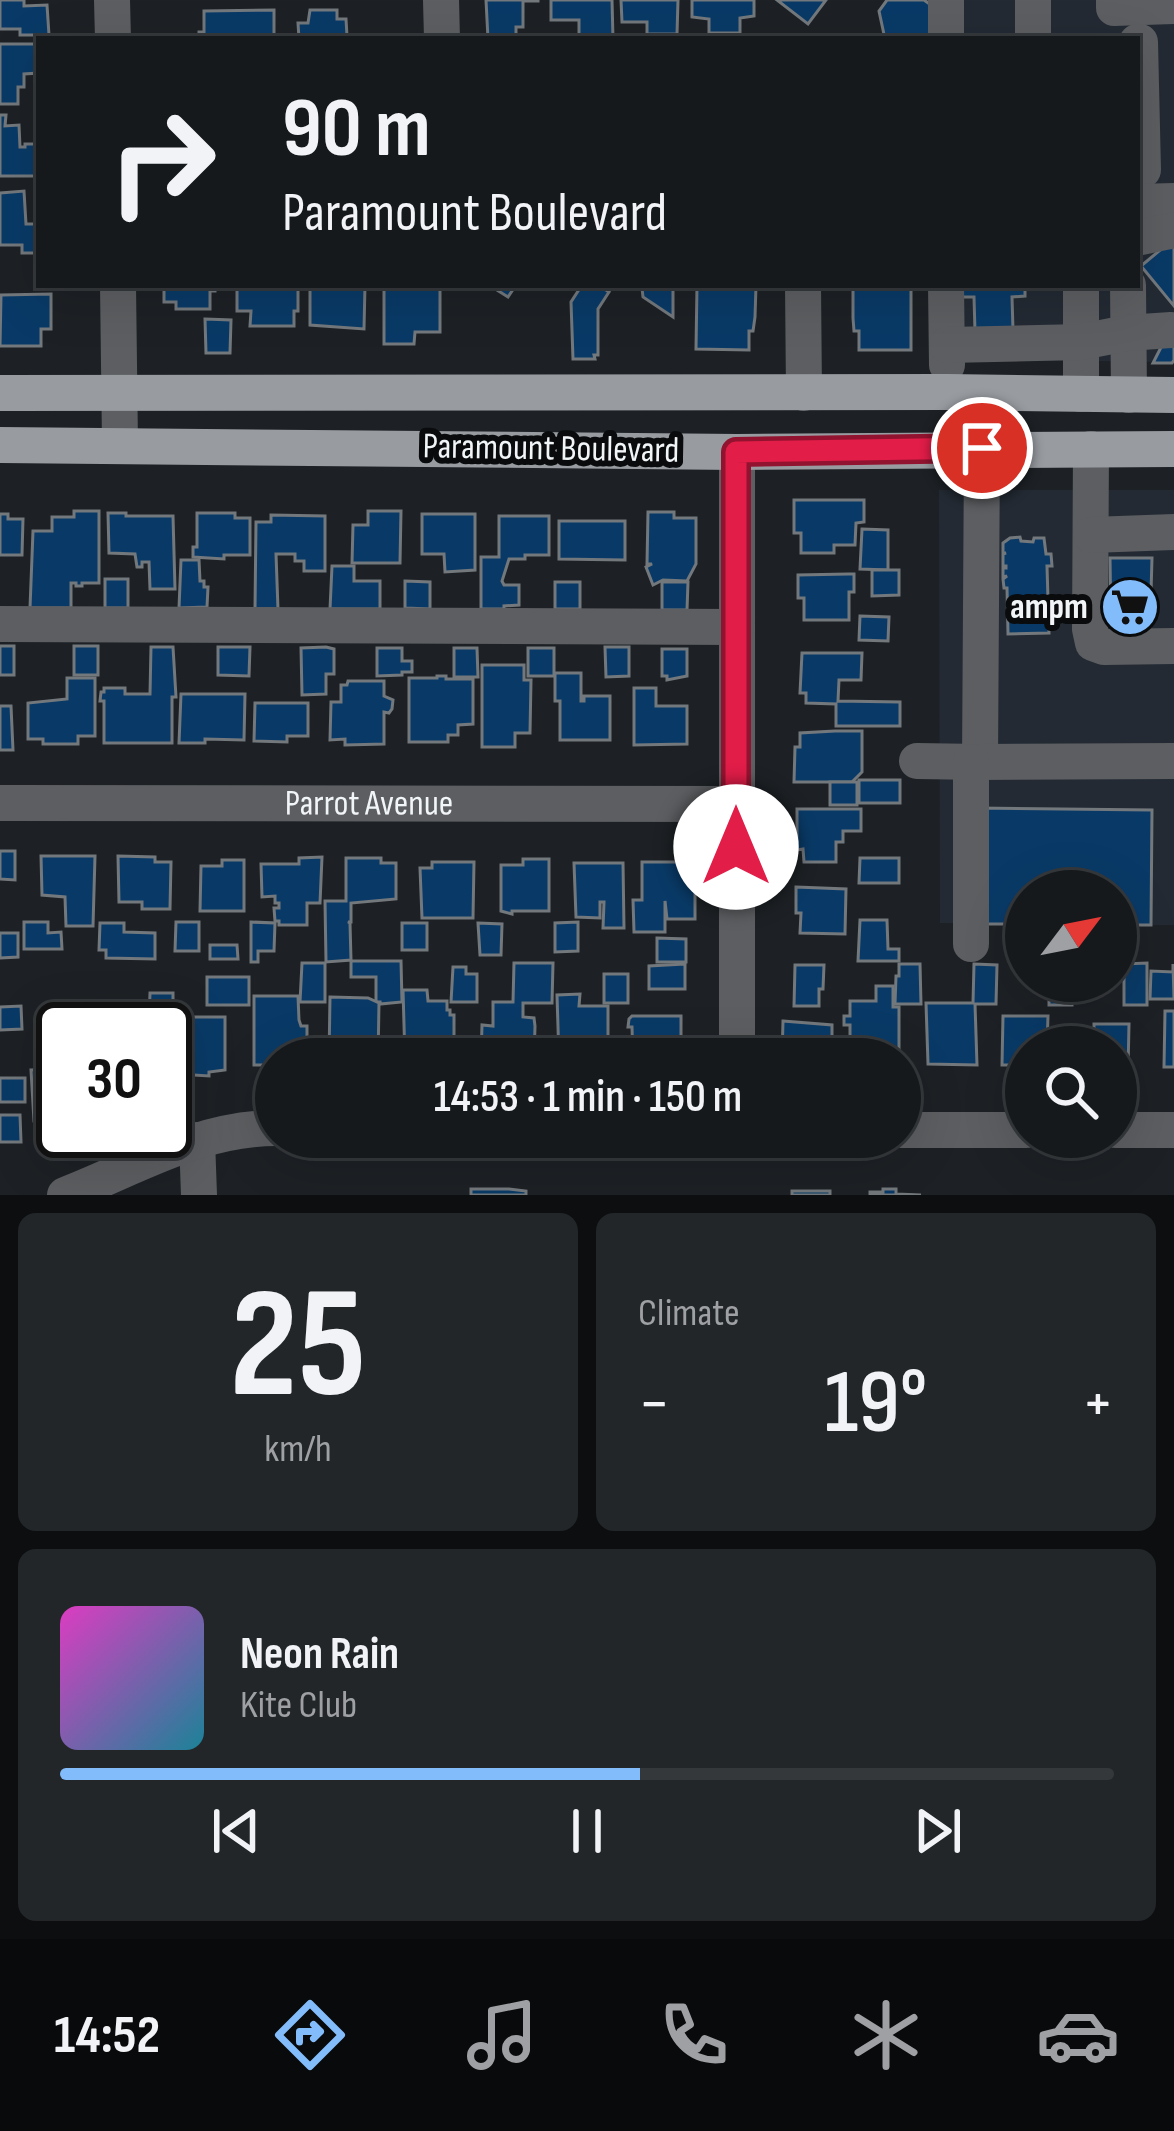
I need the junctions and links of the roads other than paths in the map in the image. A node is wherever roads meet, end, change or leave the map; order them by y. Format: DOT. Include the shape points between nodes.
graph roads {
  1 [pos="112,0"];
  2 [pos="441,0"];
  3 [pos="946,0"];
  4 [pos="1033,0"];
  5 [pos="1174,5"];
  6 [pos="1132,28"];
  7 [pos="113,36"];
  8 [pos="442,36"];
  9 [pos="946,36"];
  10 [pos="1033,36"];
  11 [pos="1140,131"];
  12 [pos="1140,170"];
  13 [pos="1174,201"];
  14 [pos="1140,202"];
  15 [pos="1174,230"];
  16 [pos="1140,237"];
  17 [pos="118,288"];
  18 [pos="803,288"];
  19 [pos="946,288"];
  20 [pos="1081,288"];
  21 [pos="1128,288"];
  22 [pos="1171,330"];
  23 [pos="1127,333"];
  24 [pos="1081,342"];
  25 [pos="946,345"];
  26 [pos="947,392"];
  27 [pos="0,393"];
  28 [pos="803,393"];
  29 [pos="120,394"];
  30 [pos="1081,394"];
  31 [pos="1130,395"];
  32 [pos="1174,395"];
  33 [pos="120,444"];
  34 [pos="0,445"];
  35 [pos="982,448"];
  36 [pos="1174,448"];
  37 [pos="1091,449"];
  38 [pos="736,452"];
  39 [pos="1174,532"];
  40 [pos="1090,535"];
  41 [pos="0,624"];
  42 [pos="736,627"];
  43 [pos="1174,646"];
  44 [pos="917,761"];
  45 [pos="1174,761"];
  46 [pos="976,762"];
  47 [pos="0,803"];
  48 [pos="736,804"];
  49 [pos="970,944"];
  50 [pos="737,1038"];
  51 [pos="255,1129"];
  52 [pos="921,1130"];
  53 [pos="1005,1130"];
  54 [pos="1137,1130"];
  55 [pos="1174,1130"];
  56 [pos="197,1140"];
  57 [pos="65,1195"];
  58 [pos="199,1195"];
  1 -- 7 [label="street"];
  2 -- 8 [label="street"];
  3 -- 9 [label="street"];
  4 -- 10 [label="street"];
  5 -- 6 [label="street"];
  11 -- 12 [label="street"];
  13 -- 14 [label="street"];
  15 -- 16 [label="street"];
  17 -- 29 [label="street"];
  18 -- 28 [label="street"];
  19 -- 25 [label="street"];
  20 -- 24 [label="street"];
  21 -- 23 [label="street"];
  22 -- 23 [label="street"];
  23 -- 24 [label="street"];
  23 -- 31 [label="street"];
  24 -- 25 [label="street"];
  24 -- 30 [label="street"];
  25 -- 26 [label="street"];
  26 -- 28 [label="main road, Paramount Boulevard"];
  26 -- 30 [label="main road, Paramount Boulevard"];
  27 -- 29 [label="main road, Paramount Boulevard"];
  28 -- 29 [label="main road, Paramount Boulevard"];
  29 -- 33 [label="street"];
  30 -- 31 [label="main road, Paramount Boulevard"];
  31 -- 32 [label="main road, Paramount Boulevard"];
  33 -- 34 [label="main road, Paramount Boulevard"];
  33 -- 38 [label="main road, Paramount Boulevard"];
  35 -- 37 [label="main road, Paramount Boulevard"];
  35 -- 38 [label="main road, Paramount Boulevard"];
  35 -- 46 [label="street"];
  36 -- 37 [label="main road, Paramount Boulevard"];
  37 -- 40 [label="street"];
  38 -- 42 [label="street"];
  39 -- 40 [label="street"];
  40 -- 43 [label="street" via="1093,643"];
  41 -- 42 [label="street"];
  42 -- 48 [label="street"];
  44 -- 46 [label="street"];
  45 -- 46 [label="street"];
  46 -- 49 [label="street"];
  47 -- 48 [label="street, Parrot Avenue"];
  48 -- 50 [label="street"];
  51 -- 56 [label="street"];
  52 -- 53 [label="street"];
  54 -- 55 [label="street"];
  56 -- 57 [label="street"];
  56 -- 58 [label="street"];
}
